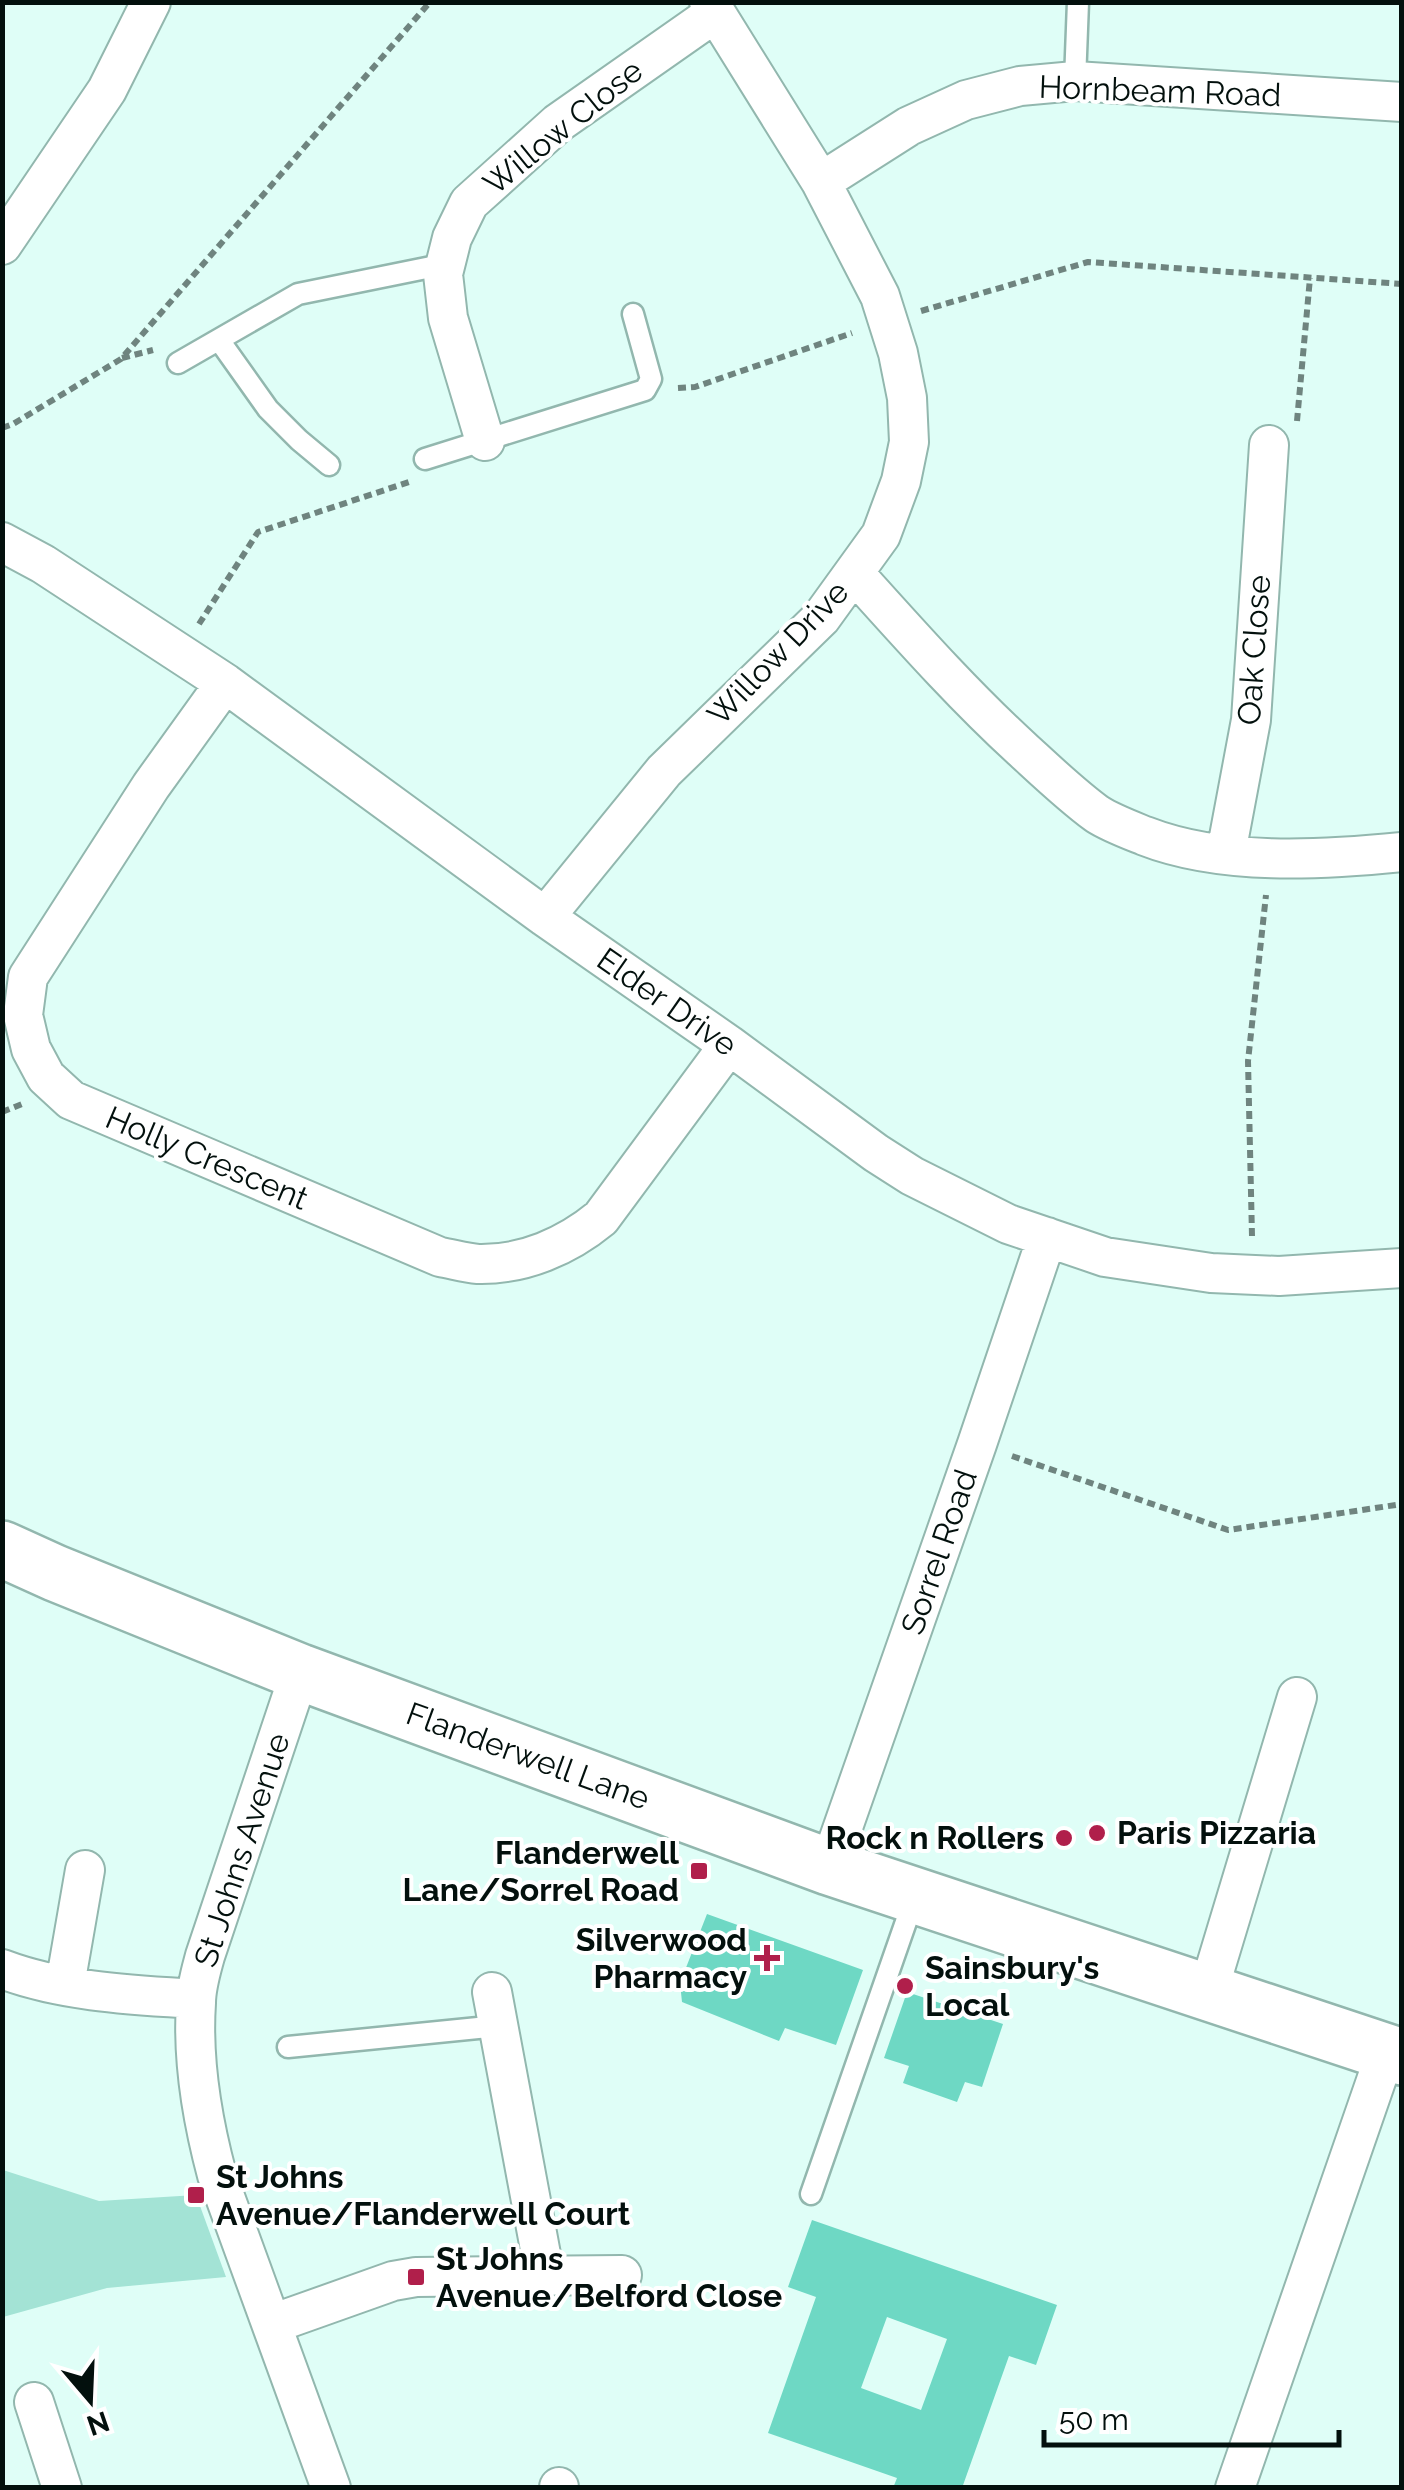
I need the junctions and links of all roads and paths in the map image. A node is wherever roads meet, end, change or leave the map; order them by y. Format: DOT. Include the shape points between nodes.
graph roads {
  1 [pos="151,2"];
  2 [pos="430,2"];
  3 [pos="1078,2"];
  4 [pos="712,8"];
  5 [pos="1075,81"];
  6 [pos="1402,102"];
  7 [pos="822,182"];
  8 [pos="2,245"];
  9 [pos="446,264"];
  10 [pos="1310,278"];
  11 [pos="1402,284"];
  12 [pos="633,314"];
  13 [pos="888,320"];
  14 [pos="218,340"];
  15 [pos="178,363"];
  16 [pos="645,390"];
  17 [pos="2,428"];
  18 [pos="485,441"];
  19 [pos="1268,445"];
  20 [pos="425,460"];
  21 [pos="329,465"];
  22 [pos="3,544"];
  23 [pos="854,573"];
  24 [pos="179,654"];
  25 [pos="225,684"];
  26 [pos="1402,852"];
  27 [pos="1226,853"];
  28 [pos="1269,859"];
  29 [pos="546,917"];
  30 [pos="730,1045"];
  31 [pos="1046,1237"];
  32 [pos="1402,1268"];
  33 [pos="1252,1275"];
  34 [pos="977,1444"];
  35 [pos="1402,1504"];
  36 [pos="2,1549"];
  37 [pos="300,1672"];
  38 [pos="1297,1697"];
  39 [pos="829,1867"];
  40 [pos="84,1870"];
  41 [pos="916,1894"];
  42 [pos="2,1969"];
  43 [pos="66,1985"];
  44 [pos="1208,1992"];
  45 [pos="196,1998"];
  46 [pos="495,2009"];
  47 [pos="288,2047"];
  48 [pos="1394,2054"];
  49 [pos="811,2194"];
  50 [pos="545,2276"];
  51 [pos="622,2276"];
  52 [pos="272,2324"];
  53 [pos="34,2402"];
  54 [pos="62,2488"];
  55 [pos="331,2488"];
  56 [pos="1235,2488"];
  1 -- 8 [label="street" via="107,90"];
  2 -- 17 [label="path" via="121,359"];
  3 -- 5 [label="lane"];
  4 -- 7 [label="street, Willow Close"];
  4 -- 9 [label="street, Willow Close" via="558,124 469,204"];
  5 -- 6 [label="street, Hornbeam Road"];
  5 -- 7 [label="street, Hornbeam Road" via="966,100 908,126"];
  7 -- 13 [label="street, Willow Drive"];
  9 -- 14 [label="lane" via="298,294"];
  9 -- 18 [label="street, Willow Close" via="448,318"];
  10 -- 11 [label="path"];
  10 -- 13 [label="path" via="1088,262"];
  10 -- 19 [label="path" via="1296,435"];
  12 -- 16 [label="lane" via="651,380"];
  13 -- 16 [label="path" via="695,387"];
  13 -- 23 [label="street, Willow Drive" via="910,442 881,534"];
  14 -- 15 [label="lane"];
  14 -- 21 [label="lane" via="268,409"];
  16 -- 18 [label="lane"];
  18 -- 20 [label="lane"];
  19 -- 27 [label="street, Oak Close" via="1250,720"];
  20 -- 24 [label="path" via="419,479 258,532"];
  22 -- 24 [label="street, Elder Drive"];
  23 -- 27 [label="street" via="971,702 1099,815 1147,837"];
  23 -- 29 [label="street, Willow Drive" via="821,618 664,771"];
  24 -- 25 [label="street, Elder Drive"];
  25 -- 29 [label="street, Elder Drive"];
  25 -- 30 [label="street, Holly Crescent" via="28,976 23,1015 30,1049 46,1077 71,1100 440,1257 478,1264 550,1251 600,1218"];
  26 -- 28 [label="street"];
  27 -- 28 [label="street"];
  28 -- 33 [label="path" via="1248,1061"];
  29 -- 30 [label="street, Elder Drive"];
  30 -- 31 [label="street, Elder Drive" via="912,1176"];
  31 -- 33 [label="street, Elder Drive" via="1105,1257"];
  31 -- 34 [label="street, Sorrel Road"];
  32 -- 33 [label="street, Elder Drive"];
  34 -- 35 [label="path" via="1228,1530"];
  34 -- 39 [label="street, Sorrel Road"];
  36 -- 37 [label="street, Flanderwell Lane"];
  37 -- 39 [label="street, Flanderwell Lane"];
  37 -- 45 [label="street, St Johns Avenue" via="204,1956"];
  38 -- 44 [label="street"];
  39 -- 41 [label="street, Flanderwell Lane"];
  40 -- 43 [label="street"];
  41 -- 44 [label="street, Flanderwell Lane"];
  41 -- 49 [label="lane"];
  42 -- 43 [label="street"];
  43 -- 45 [label="street"];
  44 -- 48 [label="street, Flanderwell Lane"];
  45 -- 52 [label="street, St Johns Avenue" via="204,2126"];
  46 -- 47 [label="lane"];
  46 -- 50 [label="street"];
  48 -- 56 [label="street"];
  50 -- 51 [label="street"];
  50 -- 52 [label="street" via="416,2276"];
  52 -- 55 [label="street, St Johns Avenue"];
  53 -- 54 [label="street"];
}
